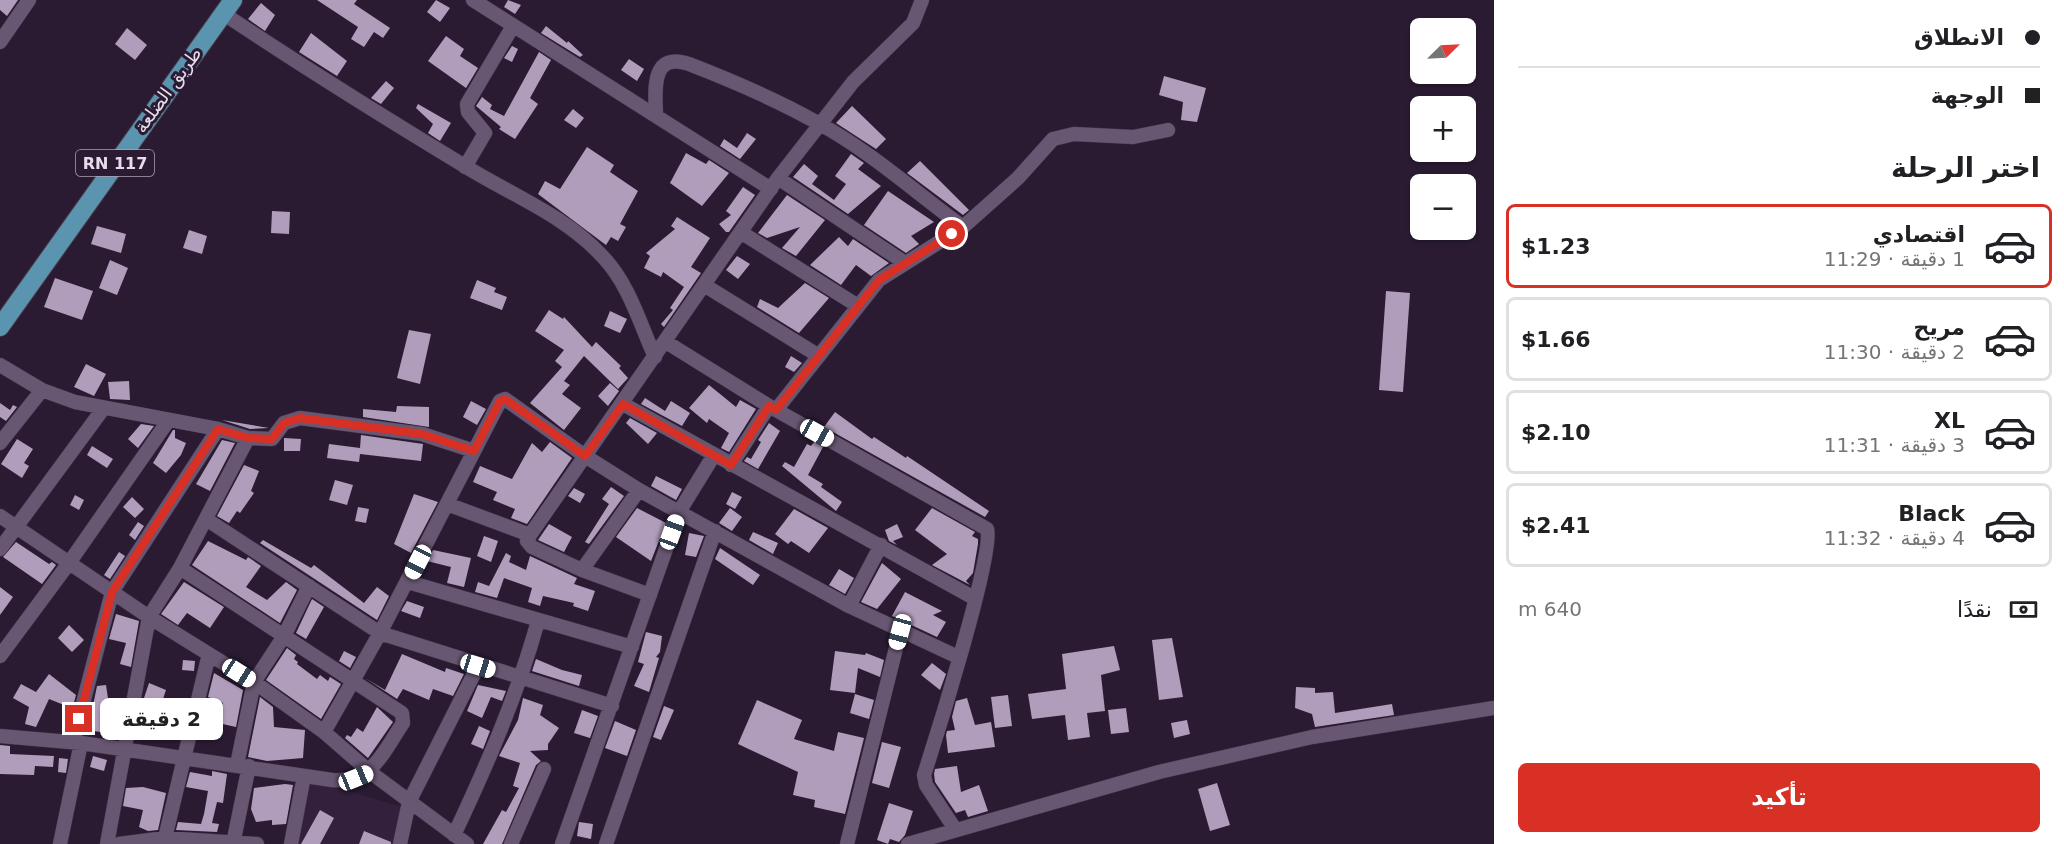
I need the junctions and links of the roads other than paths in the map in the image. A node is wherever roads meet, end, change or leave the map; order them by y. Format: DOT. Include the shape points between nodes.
graph roads {
  1 [pos="29,0"];
  2 [pos="473,0"];
  3 [pos="922,0"];
  4 [pos="228,7"];
  5 [pos="513,26"];
  6 [pos="0,42"];
  7 [pos="656,114"];
  8 [pos="819,123"];
  9 [pos="1168,130"];
  10 [pos="465,167"];
  11 [pos="774,183"];
  12 [pos="963,227"];
  13 [pos="742,233"];
  14 [pos="905,262"];
  15 [pos="704,285"];
  16 [pos="858,306"];
  17 [pos="0,327"];
  18 [pos="666,342"];
  19 [pos="819,356"];
  20 [pos="655,357"];
  21 [pos="0,365"];
  22 [pos="42,390"];
  23 [pos="623,404"];
  24 [pos="773,408"];
  25 [pos="104,409"];
  26 [pos="168,421"];
  27 [pos="218,429"];
  28 [pos="248,438"];
  29 [pos="0,443"];
  30 [pos="474,451"];
  31 [pos="714,454"];
  32 [pos="585,456"];
  33 [pos="731,465"];
  34 [pos="639,490"];
  35 [pos="447,504"];
  36 [pos="679,512"];
  37 [pos="0,516"];
  38 [pos="206,519"];
  39 [pos="16,527"];
  40 [pos="715,531"];
  41 [pos="530,535"];
  42 [pos="881,545"];
  43 [pos="0,549"];
  44 [pos="69,563"];
  45 [pos="180,568"];
  46 [pos="582,570"];
  47 [pos="408,582"];
  48 [pos="309,586"];
  49 [pos="112,592"];
  50 [pos="650,595"];
  51 [pos="974,598"];
  52 [pos="849,606"];
  53 [pos="149,617"];
  54 [pos="538,621"];
  55 [pos="900,632"];
  56 [pos="380,633"];
  57 [pos="284,636"];
  58 [pos="632,647"];
  59 [pos="209,654"];
  60 [pos="0,656"];
  61 [pos="958,657"];
  62 [pos="478,666"];
  63 [pos="522,679"];
  64 [pos="353,681"];
  65 [pos="254,682"];
  66 [pos="612,706"];
  67 [pos="1494,708"];
  68 [pos="324,732"];
  69 [pos="0,736"];
  70 [pos="77,742"];
  71 [pos="124,749"];
  72 [pos="183,757"];
  73 [pos="243,765"];
  74 [pos="544,769"];
  75 [pos="370,772"];
  76 [pos="304,776"];
  77 [pos="409,802"];
  78 [pos="955,829"];
  79 [pos="454,836"];
  80 [pos="165,838"];
  81 [pos="180,842"];
  82 [pos="233,842"];
  83 [pos="60,844"];
  84 [pos="107,844"];
  85 [pos="119,844"];
  86 [pos="257,844"];
  87 [pos="291,844"];
  88 [pos="400,844"];
  89 [pos="466,844"];
  90 [pos="511,844"];
  91 [pos="562,844"];
  92 [pos="606,844"];
  93 [pos="847,844"];
  94 [pos="908,844"];
  1 -- 6 [label="street"];
  2 -- 5 [label="street"];
  3 -- 8 [label="street" via="913,23 853,82"];
  4 -- 10 [label="street"];
  4 -- 17 [label="main road, طريق الضلعة / RN 117"];
  5 -- 7 [label="street"];
  5 -- 10 [label="street" via="467,104 468,112 485,133"];
  7 -- 8 [label="street" via="656,76 666,66 681,61"];
  7 -- 11 [label="street"];
  8 -- 11 [label="street"];
  8 -- 12 [label="street"];
  9 -- 12 [label="street" via="1133,137 1074,134 1053,139 1018,178"];
  10 -- 20 [label="street" via="583,236 623,284"];
  11 -- 13 [label="street"];
  11 -- 14 [label="street"];
  12 -- 14 [label="street"];
  13 -- 15 [label="street"];
  13 -- 16 [label="street"];
  14 -- 16 [label="street" via="879,280"];
  15 -- 18 [label="street"];
  15 -- 19 [label="street"];
  16 -- 19 [label="street"];
  18 -- 20 [label="street"];
  18 -- 24 [label="street"];
  19 -- 24 [label="street"];
  20 -- 23 [label="street"];
  21 -- 22 [label="street"];
  22 -- 25 [label="street"];
  22 -- 29 [label="street"];
  23 -- 31 [label="street"];
  23 -- 32 [label="street"];
  24 -- 33 [label="street"];
  24 -- 51 [label="street" via="987,529"];
  25 -- 26 [label="street"];
  25 -- 39 [label="street"];
  26 -- 27 [label="street"];
  26 -- 44 [label="street"];
  27 -- 28 [label="street"];
  27 -- 49 [label="street"];
  28 -- 30 [label="street" via="272,439 284,423 300,418 422,434"];
  28 -- 38 [label="street"];
  30 -- 32 [label="street" via="500,401 505,399"];
  30 -- 35 [label="street"];
  31 -- 33 [label="street"];
  31 -- 36 [label="street"];
  32 -- 34 [label="street"];
  32 -- 41 [label="street"];
  33 -- 42 [label="street"];
  34 -- 36 [label="street"];
  34 -- 46 [label="street"];
  35 -- 41 [label="street"];
  35 -- 47 [label="street"];
  36 -- 40 [label="street"];
  36 -- 50 [label="street"];
  37 -- 39 [label="street"];
  38 -- 45 [label="street"];
  38 -- 48 [label="street"];
  39 -- 43 [label="street"];
  39 -- 44 [label="street"];
  40 -- 52 [label="street"];
  40 -- 92 [label="street"];
  41 -- 46 [label="street" via="527,541 532,548"];
  42 -- 51 [label="street"];
  42 -- 52 [label="street"];
  44 -- 49 [label="street"];
  44 -- 60 [label="street"];
  45 -- 53 [label="street"];
  45 -- 57 [label="street"];
  46 -- 50 [label="street"];
  47 -- 54 [label="street"];
  47 -- 56 [label="street"];
  48 -- 56 [label="street"];
  48 -- 57 [label="street"];
  49 -- 53 [label="street"];
  49 -- 70 [label="street"];
  50 -- 58 [label="street"];
  51 -- 61 [label="street"];
  52 -- 55 [label="street"];
  53 -- 59 [label="street"];
  53 -- 71 [label="street"];
  54 -- 58 [label="street"];
  54 -- 63 [label="street"];
  55 -- 61 [label="street"];
  55 -- 93 [label="street"];
  56 -- 62 [label="street"];
  56 -- 64 [label="street"];
  57 -- 64 [label="street"];
  57 -- 65 [label="street"];
  58 -- 66 [label="street"];
  59 -- 65 [label="street"];
  59 -- 72 [label="street"];
  61 -- 78 [label="street" via="951,695 924,775 926,785"];
  62 -- 63 [label="street"];
  62 -- 77 [label="street"];
  63 -- 66 [label="street"];
  63 -- 79 [label="street"];
  64 -- 68 [label="street"];
  64 -- 75 [label="street" via="397,708 403,717 403,723"];
  65 -- 68 [label="street"];
  65 -- 73 [label="street"];
  66 -- 91 [label="street"];
  67 -- 78 [label="street" via="1312,737 1160,771"];
  68 -- 75 [label="street"];
  69 -- 70 [label="street"];
  70 -- 71 [label="street"];
  70 -- 83 [label="street"];
  71 -- 72 [label="street"];
  71 -- 84 [label="street"];
  72 -- 73 [label="street"];
  72 -- 80 [label="street"];
  73 -- 76 [label="street"];
  73 -- 82 [label="street"];
  74 -- 90 [label="street"];
  75 -- 76 [label="street" via="344,781"];
  75 -- 77 [label="street"];
  76 -- 87 [label="street"];
  77 -- 79 [label="street"];
  77 -- 88 [label="street"];
  78 -- 94 [label="street"];
  79 -- 89 [label="street"];
  80 -- 81 [label="street"];
  80 -- 85 [label="street"];
  81 -- 82 [label="street"];
  82 -- 86 [label="street"];
}
